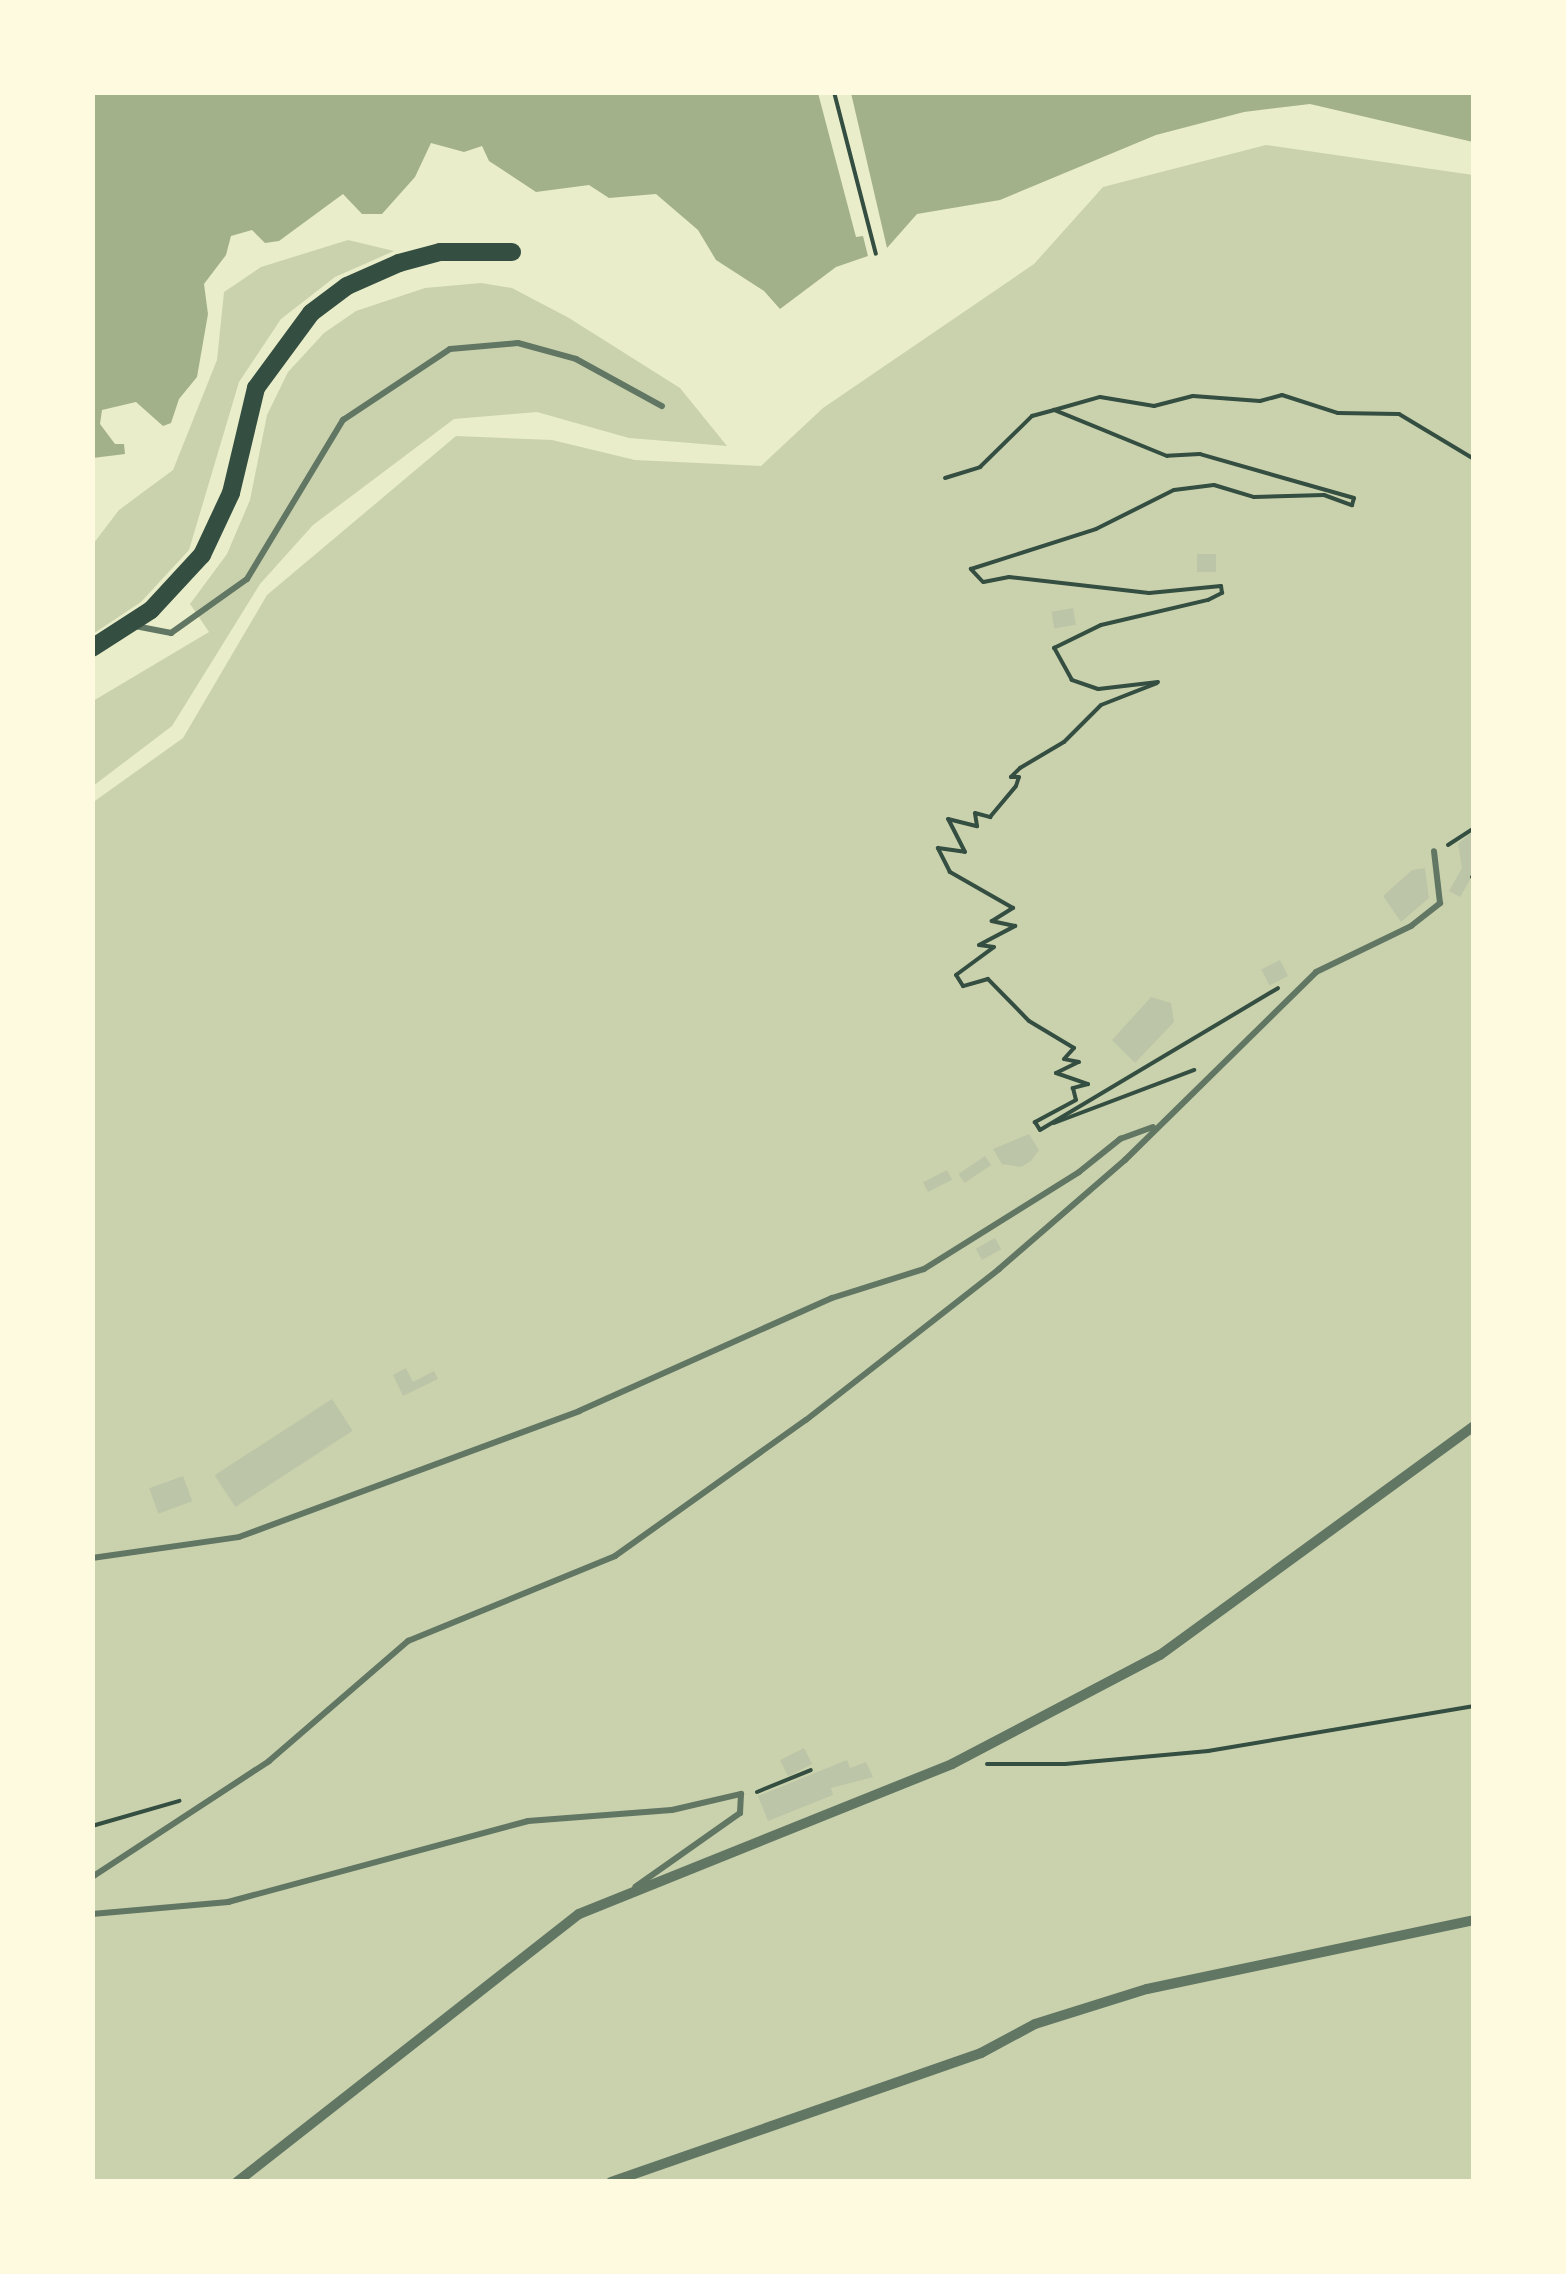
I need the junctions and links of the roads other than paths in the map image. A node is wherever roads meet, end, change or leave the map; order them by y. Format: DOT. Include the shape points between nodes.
graph roads {
  1 [pos="512,252"];
  2 [pos="662,406"];
  3 [pos="129,624"];
  4 [pos="92,648"];
  5 [pos="1434,850"];
  6 [pos="1154,1126"];
  7 [pos="1474,1426"];
  8 [pos="92,1558"];
  9 [pos="92,1877"];
  10 [pos="623,1896"];
  11 [pos="92,1914"];
  12 [pos="1474,1920"];
  13 [pos="237,2182"];
  14 [pos="611,2182"];
  1 -- 3 [label="main road" via="440,252 399,263 347,286 311,313 256,388 231,493 202,555 163,599"];
  2 -- 3 [label="lane" via="576,358 532,346 450,349 343,420 247,579 171,633"];
  3 -- 4 [label="main road"];
  5 -- 6 [label="lane" via="1440,902 1411,926 1316,972"];
  6 -- 8 [label="lane" via="1120,1139 924,1269 832,1298 579,1411 239,1537"];
  6 -- 9 [label="lane" via="1125,1160 1000,1269 682,1509 615,1556 560,1583 408,1641 318,1724"];
  7 -- 10 [label="street" via="1183,1640 952,1764"];
  10 -- 11 [label="lane" via="734,1818 743,1798 736,1792 672,1810 552,1816 228,1902"];
  10 -- 13 [label="street" via="579,1914 529,1947"];
  12 -- 14 [label="street" via="1147,1989 1034,2024 981,2053"];
}
